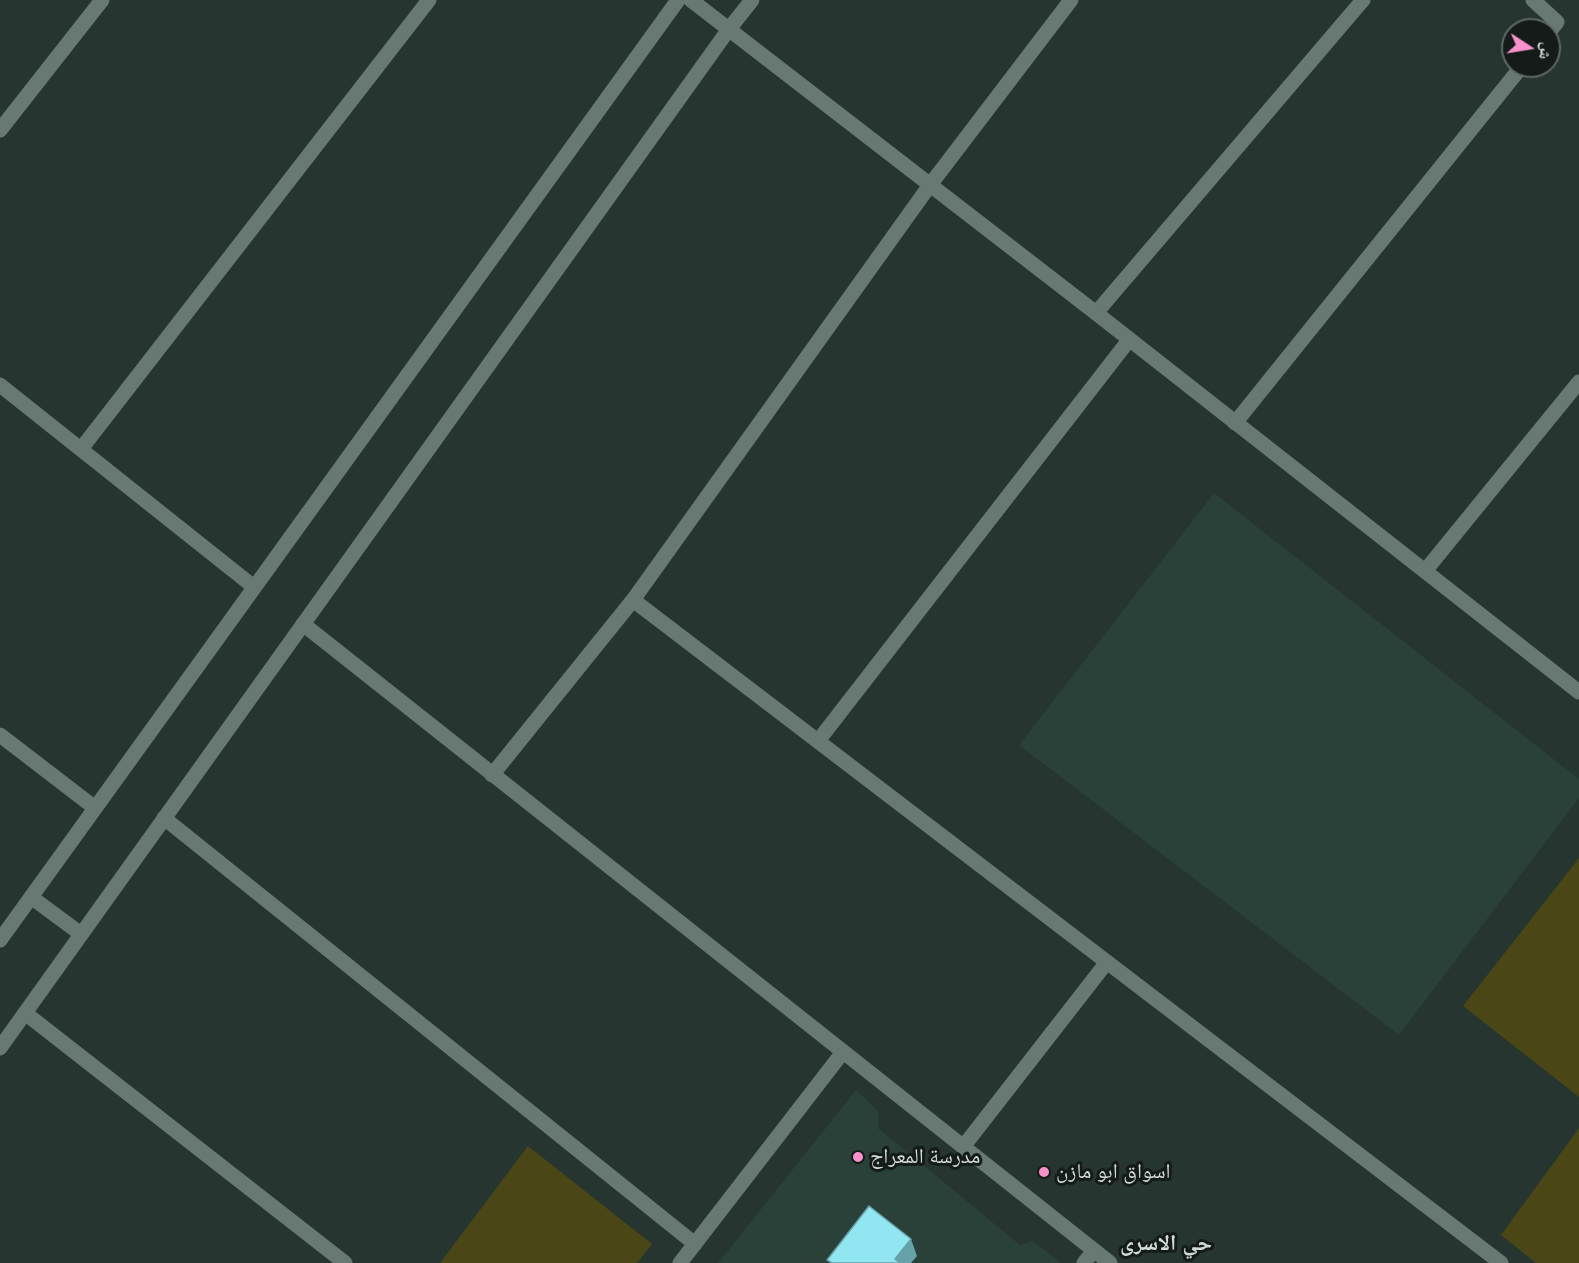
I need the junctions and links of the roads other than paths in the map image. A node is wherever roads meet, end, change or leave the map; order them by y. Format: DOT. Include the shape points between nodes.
graph roads {
  1 [pos="102,0"];
  2 [pos="429,0"];
  3 [pos="678,0"];
  4 [pos="692,0"];
  5 [pos="752,0"];
  6 [pos="1071,0"];
  7 [pos="1363,0"];
  8 [pos="1533,0"];
  9 [pos="1553,18"];
  10 [pos="729,29"];
  11 [pos="1511,78"];
  12 [pos="0,129"];
  13 [pos="930,185"];
  14 [pos="1096,313"];
  15 [pos="1129,340"];
  16 [pos="1579,382"];
  17 [pos="0,385"];
  18 [pos="1235,423"];
  19 [pos="81,449"];
  20 [pos="1425,571"];
  21 [pos="254,587"];
  22 [pos="633,600"];
  23 [pos="303,624"];
  24 [pos="1579,692"];
  25 [pos="0,735"];
  26 [pos="818,741"];
  27 [pos="492,775"];
  28 [pos="95,808"];
  29 [pos="164,818"];
  30 [pos="31,897"];
  31 [pos="81,934"];
  32 [pos="0,940"];
  33 [pos="1107,962"];
  34 [pos="25,1014"];
  35 [pos="0,1048"];
  36 [pos="843,1052"];
  37 [pos="963,1147"];
  38 [pos="695,1244"];
  39 [pos="1094,1250"];
  40 [pos="345,1263"];
  41 [pos="680,1263"];
  42 [pos="1084,1263"];
  43 [pos="1110,1263"];
  44 [pos="1501,1263"];
  1 -- 12 [label="street"];
  2 -- 19 [label="street"];
  3 -- 21 [label="street"];
  4 -- 10 [label="street"];
  5 -- 10 [label="street"];
  6 -- 13 [label="street"];
  7 -- 14 [label="street"];
  8 -- 9 [label="street"];
  10 -- 13 [label="street"];
  10 -- 23 [label="street"];
  11 -- 18 [label="street"];
  13 -- 14 [label="street"];
  13 -- 22 [label="street"];
  14 -- 15 [label="street"];
  15 -- 18 [label="street"];
  15 -- 26 [label="street"];
  16 -- 20 [label="street"];
  17 -- 19 [label="street"];
  18 -- 20 [label="street"];
  19 -- 21 [label="street"];
  20 -- 24 [label="street"];
  21 -- 28 [label="street"];
  22 -- 26 [label="street"];
  22 -- 27 [label="street"];
  23 -- 27 [label="street"];
  23 -- 29 [label="street"];
  25 -- 28 [label="street"];
  26 -- 33 [label="street"];
  27 -- 36 [label="street"];
  28 -- 30 [label="street"];
  29 -- 31 [label="street"];
  29 -- 38 [label="street"];
  30 -- 31 [label="street"];
  30 -- 32 [label="street"];
  31 -- 34 [label="street"];
  33 -- 37 [label="street"];
  33 -- 44 [label="street"];
  34 -- 35 [label="street"];
  34 -- 40 [label="street"];
  36 -- 37 [label="street"];
  36 -- 38 [label="street"];
  37 -- 39 [label="street"];
  38 -- 41 [label="street"];
  39 -- 42 [label="street"];
  39 -- 43 [label="street"];
}
